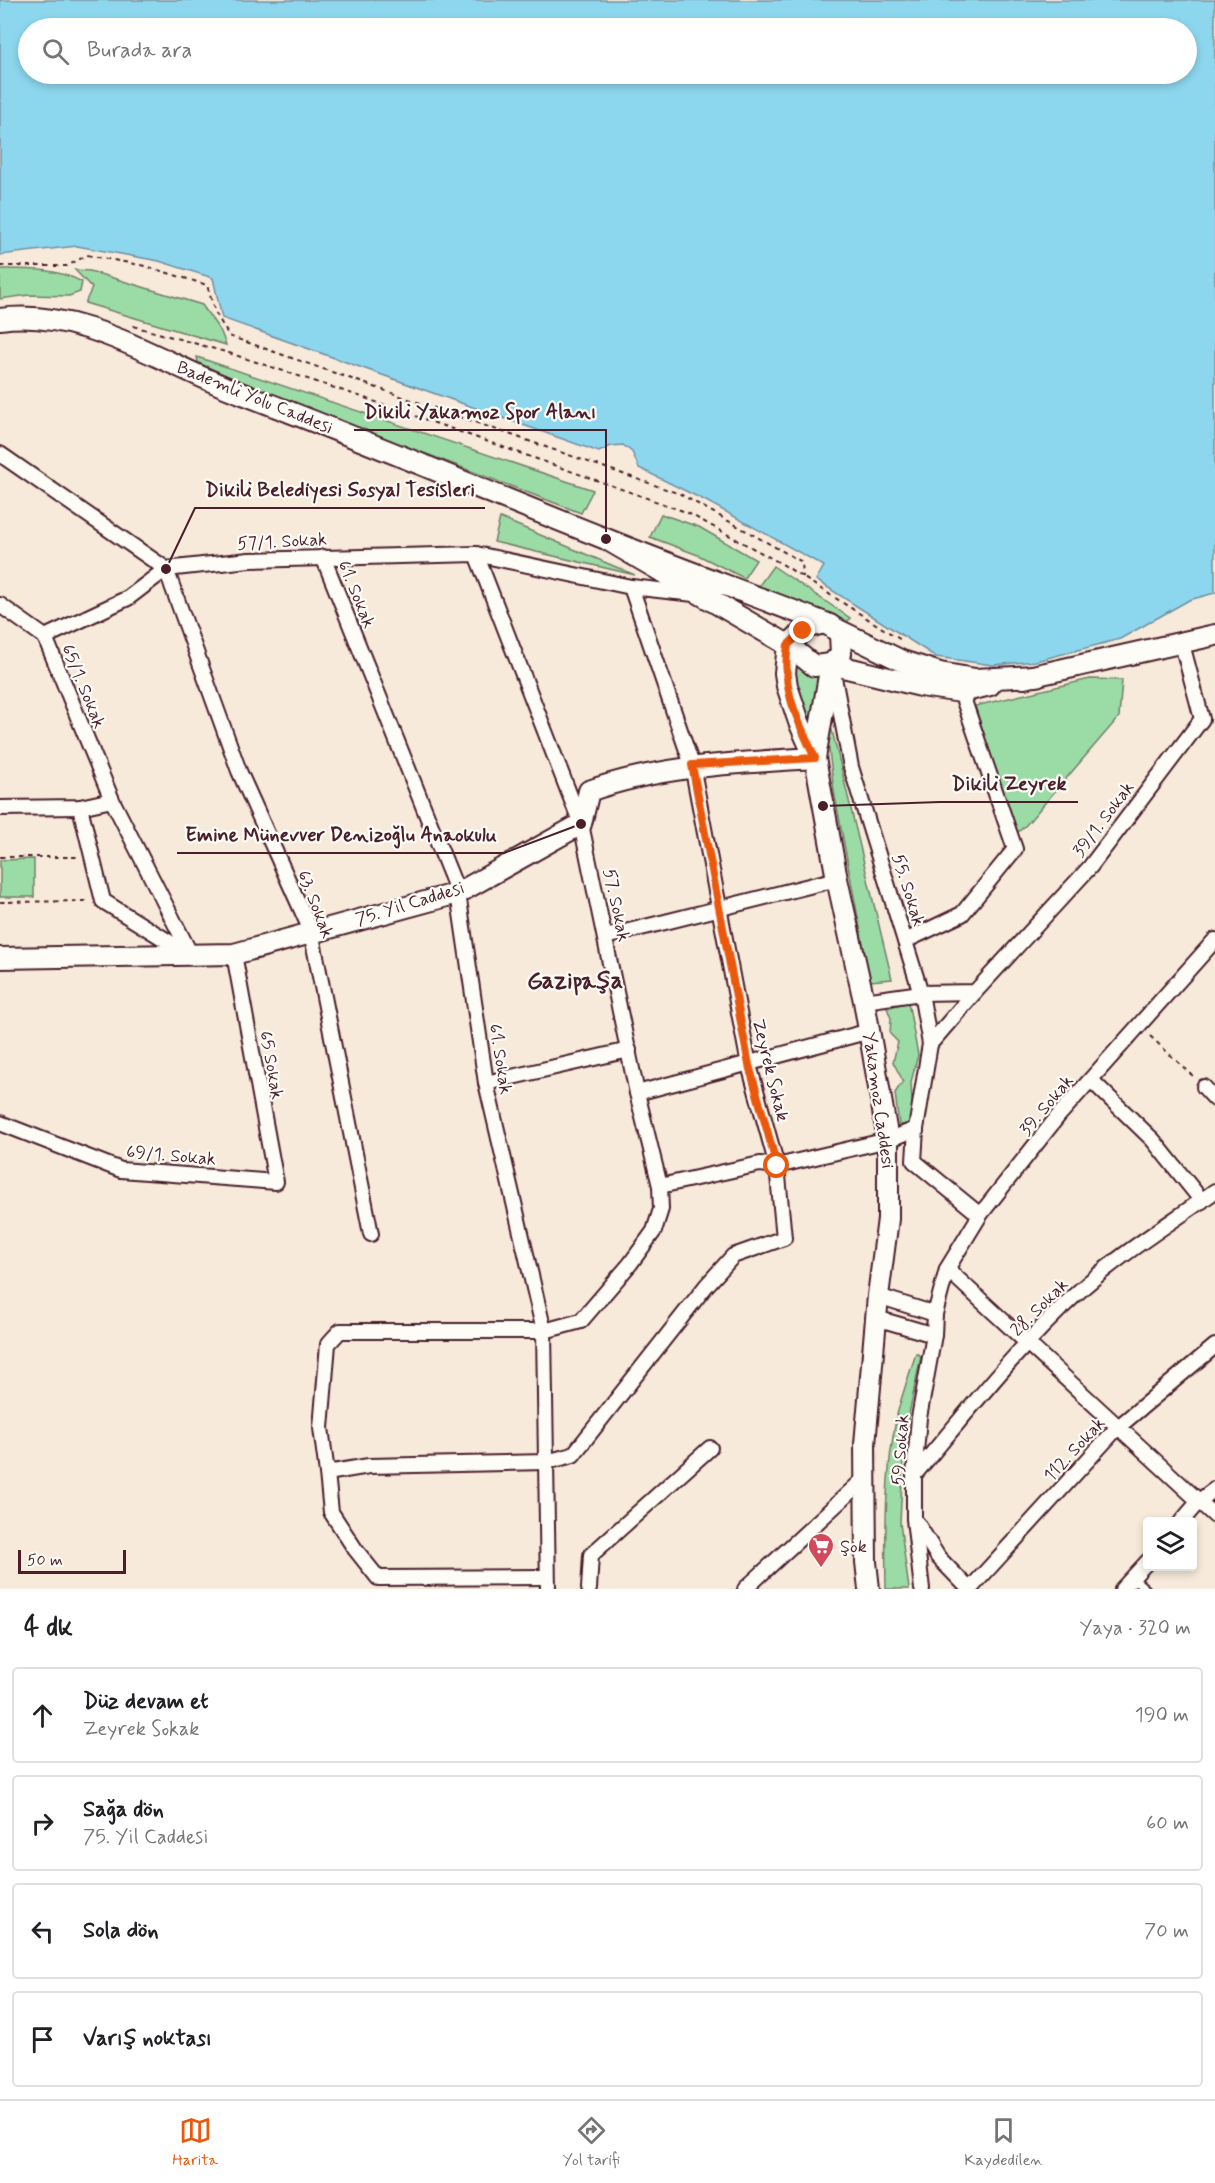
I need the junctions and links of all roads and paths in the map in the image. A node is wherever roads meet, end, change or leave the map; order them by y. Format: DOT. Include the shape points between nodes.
graph roads {
  1 [pos="0,266"];
  2 [pos="0,319"];
  3 [pos="125,324"];
  4 [pos="0,454"];
  5 [pos="606,539"];
  6 [pos="476,554"];
  7 [pos="323,557"];
  8 [pos="166,569"];
  9 [pos="803,577"];
  10 [pos="631,586"];
  11 [pos="705,595"];
  12 [pos="0,605"];
  13 [pos="830,625"];
  14 [pos="1215,635"];
  15 [pos="45,637"];
  16 [pos="904,642"];
  17 [pos="1182,644"];
  18 [pos="797,646"];
  19 [pos="831,664"];
  20 [pos="1037,676"];
  21 [pos="961,692"];
  22 [pos="815,758"];
  23 [pos="692,765"];
  24 [pos="112,800"];
  25 [pos="80,807"];
  26 [pos="0,808"];
  27 [pos="581,824"];
  28 [pos="0,857"];
  29 [pos="92,857"];
  30 [pos="837,879"];
  31 [pos="458,893"];
  32 [pos="103,901"];
  33 [pos="0,902"];
  34 [pos="719,909"];
  35 [pos="311,931"];
  36 [pos="605,937"];
  37 [pos="906,941"];
  38 [pos="1214,943"];
  39 [pos="234,954"];
  40 [pos="191,955"];
  41 [pos="0,958"];
  42 [pos="975,992"];
  43 [pos="921,993"];
  44 [pos="864,1001"];
  45 [pos="1139,1026"];
  46 [pos="870,1031"];
  47 [pos="930,1044"];
  48 [pos="629,1050"];
  49 [pos="749,1065"];
  50 [pos="1091,1080"];
  51 [pos="486,1083"];
  52 [pos="1204,1087"];
  53 [pos="637,1093"];
  54 [pos="1215,1099"];
  55 [pos="0,1123"];
  56 [pos="916,1129"];
  57 [pos="888,1140"];
  58 [pos="777,1166"];
  59 [pos="276,1182"];
  60 [pos="660,1186"];
  61 [pos="1215,1191"];
  62 [pos="1202,1201"];
  63 [pos="980,1215"];
  64 [pos="371,1234"];
  65 [pos="947,1269"];
  66 [pos="878,1296"];
  67 [pos="935,1314"];
  68 [pos="876,1318"];
  69 [pos="544,1331"];
  70 [pos="934,1335"];
  71 [pos="1026,1345"];
  72 [pos="1215,1346"];
  73 [pos="1117,1428"];
  74 [pos="710,1448"];
  75 [pos="546,1462"];
  76 [pos="327,1473"];
  77 [pos="914,1475"];
  78 [pos="865,1478"];
  79 [pos="1215,1489"];
  80 [pos="1199,1502"];
  81 [pos="1215,1516"];
  82 [pos="1185,1517"];
  83 [pos="914,1519"];
  84 [pos="1143,1566"];
  85 [pos="1132,1578"];
  86 [pos="381,1583"];
  87 [pos="548,1583"];
  88 [pos="589,1589"];
  89 [pos="745,1589"];
  90 [pos="869,1589"];
  91 [pos="922,1589"];
  92 [pos="970,1589"];
  93 [pos="1122,1589"];
  94 [pos="1146,1589"];
  1 -- 9 [label="path" via="67,266 87,255 145,266 207,285 215,312 230,336 680,494 802,562"];
  2 -- 5 [label="main road, Bademli Yolu Caddesi" via="56,318 95,330 219,384"];
  3 -- 9 [label="path" via="359,396 686,512"];
  4 -- 8 [label="street"];
  5 -- 11 [label="main road"];
  5 -- 13 [label="main road"];
  6 -- 7 [label="street, 57/1. Sokak"];
  6 -- 10 [label="street, 57/1. Sokak"];
  6 -- 27 [label="street, 57. Sokak"];
  7 -- 8 [label="street, 57/1. Sokak"];
  7 -- 31 [label="street, 61. Sokak"];
  8 -- 15 [label="street" via="128,598"];
  8 -- 35 [label="street, 63. Sokak" via="239,771"];
  9 -- 16 [label="path"];
  10 -- 11 [label="street, 57/1. Sokak"];
  10 -- 23 [label="street, Zeyrek Sokak"];
  11 -- 18 [label="main road"];
  12 -- 15 [label="street, 65/1. Sokak"];
  13 -- 18 [label="main road" via="813,624"];
  13 -- 19 [label="main road" via="842,641 841,654"];
  13 -- 20 [label="main road" via="902,661 940,673 975,679"];
  14 -- 17 [label="main road"];
  15 -- 24 [label="street, 65/1. Sokak"];
  17 -- 20 [label="main road"];
  17 -- 42 [label="street, 39/1. Sokak" via="1202,719 1090,867"];
  18 -- 19 [label="main road" via="814,666"];
  18 -- 22 [label="main road" via="785,673 787,686"];
  19 -- 21 [label="main road"];
  19 -- 22 [label="main road"];
  19 -- 37 [label="street, 55. Sokak" via="851,767"];
  20 -- 21 [label="main road"];
  21 -- 37 [label="street" via="1015,849 962,914"];
  22 -- 23 [label="main road"];
  22 -- 30 [label="main road, Yakamoz Caddesi"];
  23 -- 27 [label="main road" via="625,778 589,791"];
  23 -- 34 [label="street, Zeyrek Sokak"];
  24 -- 25 [label="street"];
  24 -- 40 [label="street, 65/1. Sokak"];
  25 -- 26 [label="street"];
  25 -- 29 [label="street"];
  27 -- 31 [label="main road, 75. Yil Caddesi"];
  27 -- 36 [label="street, 57. Sokak"];
  28 -- 29 [label="path"];
  29 -- 32 [label="street"];
  30 -- 34 [label="street"];
  30 -- 44 [label="main road, Yakamoz Caddesi"];
  31 -- 35 [label="main road, 75. Yil Caddesi"];
  31 -- 51 [label="street, 61. Sokak"];
  32 -- 33 [label="path"];
  32 -- 40 [label="street"];
  34 -- 36 [label="street"];
  34 -- 49 [label="street, Zeyrek Sokak"];
  35 -- 39 [label="main road, 75. Yil Caddesi"];
  35 -- 64 [label="street, 63. Sokak"];
  36 -- 48 [label="street, 57. Sokak"];
  37 -- 43 [label="street, 55. Sokak"];
  38 -- 45 [label="street, 39. Sokak"];
  39 -- 40 [label="main road, 75. Yil Caddesi"];
  39 -- 59 [label="street, 65 Sokak"];
  40 -- 41 [label="main road, 75. Yil Caddesi"];
  42 -- 43 [label="street"];
  42 -- 47 [label="street, 39/1. Sokak"];
  43 -- 44 [label="street"];
  43 -- 47 [label="street, 55. Sokak"];
  44 -- 46 [label="main road, Yakamoz Caddesi"];
  45 -- 50 [label="street, 39. Sokak"];
  45 -- 52 [label="path"];
  46 -- 49 [label="street"];
  46 -- 57 [label="main road, Yakamoz Caddesi"];
  47 -- 56 [label="street, 55. Sokak"];
  48 -- 51 [label="street"];
  48 -- 53 [label="street, 57. Sokak"];
  49 -- 53 [label="street"];
  49 -- 58 [label="street, Zeyrek Sokak"];
  50 -- 62 [label="street" via="1153,1140"];
  50 -- 63 [label="street, 39. Sokak"];
  51 -- 69 [label="street, 61. Sokak"];
  52 -- 54 [label="street"];
  53 -- 60 [label="street, 57. Sokak"];
  55 -- 59 [label="street, 69/1. Sokak" via="121,1170"];
  56 -- 57 [label="street"];
  56 -- 63 [label="street, 55. Sokak" via="914,1161"];
  57 -- 58 [label="street"];
  57 -- 66 [label="main road, Yakamoz Caddesi" via="888,1219"];
  58 -- 60 [label="street" via="760,1164"];
  58 -- 75 [label="street, Zeyrek Sokak" via="784,1238 733,1256 705,1286 573,1455"];
  60 -- 69 [label="street, 57. Sokak" via="661,1209 654,1230 630,1264 581,1321"];
  61 -- 62 [label="street, 28. Sokak"];
  62 -- 71 [label="street, 28. Sokak" via="1107,1268"];
  63 -- 65 [label="street, 39. Sokak"];
  65 -- 67 [label="street, 39. Sokak"];
  65 -- 71 [label="street"];
  66 -- 67 [label="street"];
  66 -- 68 [label="main road, Yakamoz Caddesi"];
  67 -- 70 [label="street, 59 Sokak"];
  68 -- 70 [label="street"];
  68 -- 78 [label="main road, Yakamoz Caddesi"];
  69 -- 75 [label="street, 61. Sokak"];
  69 -- 76 [label="street, 57. Sokak" via="340,1331 328,1344 321,1428"];
  70 -- 77 [label="street, 59 Sokak" via="919,1418"];
  71 -- 73 [label="street"];
  71 -- 77 [label="street, 28. Sokak"];
  72 -- 73 [label="street, 112. Sokak"];
  73 -- 80 [label="street"];
  73 -- 92 [label="street, 112. Sokak"];
  74 -- 88 [label="street" via="591,1555"];
  75 -- 76 [label="street" via="369,1466"];
  75 -- 87 [label="street, 61. Sokak"];
  76 -- 86 [label="street, 57. Sokak" via="331,1512"];
  77 -- 83 [label="street, 59 Sokak"];
  78 -- 89 [label="street"];
  78 -- 90 [label="main road, Yakamoz Caddesi"];
  79 -- 80 [label="street"];
  80 -- 81 [label="street"];
  80 -- 82 [label="street"];
  83 -- 91 [label="street, 59 Sokak"];
  83 -- 92 [label="street" via="938,1557"];
  84 -- 85 [label="street"];
  85 -- 93 [label="street"];
  85 -- 94 [label="lane"];
  86 -- 87 [label="street"];
}
